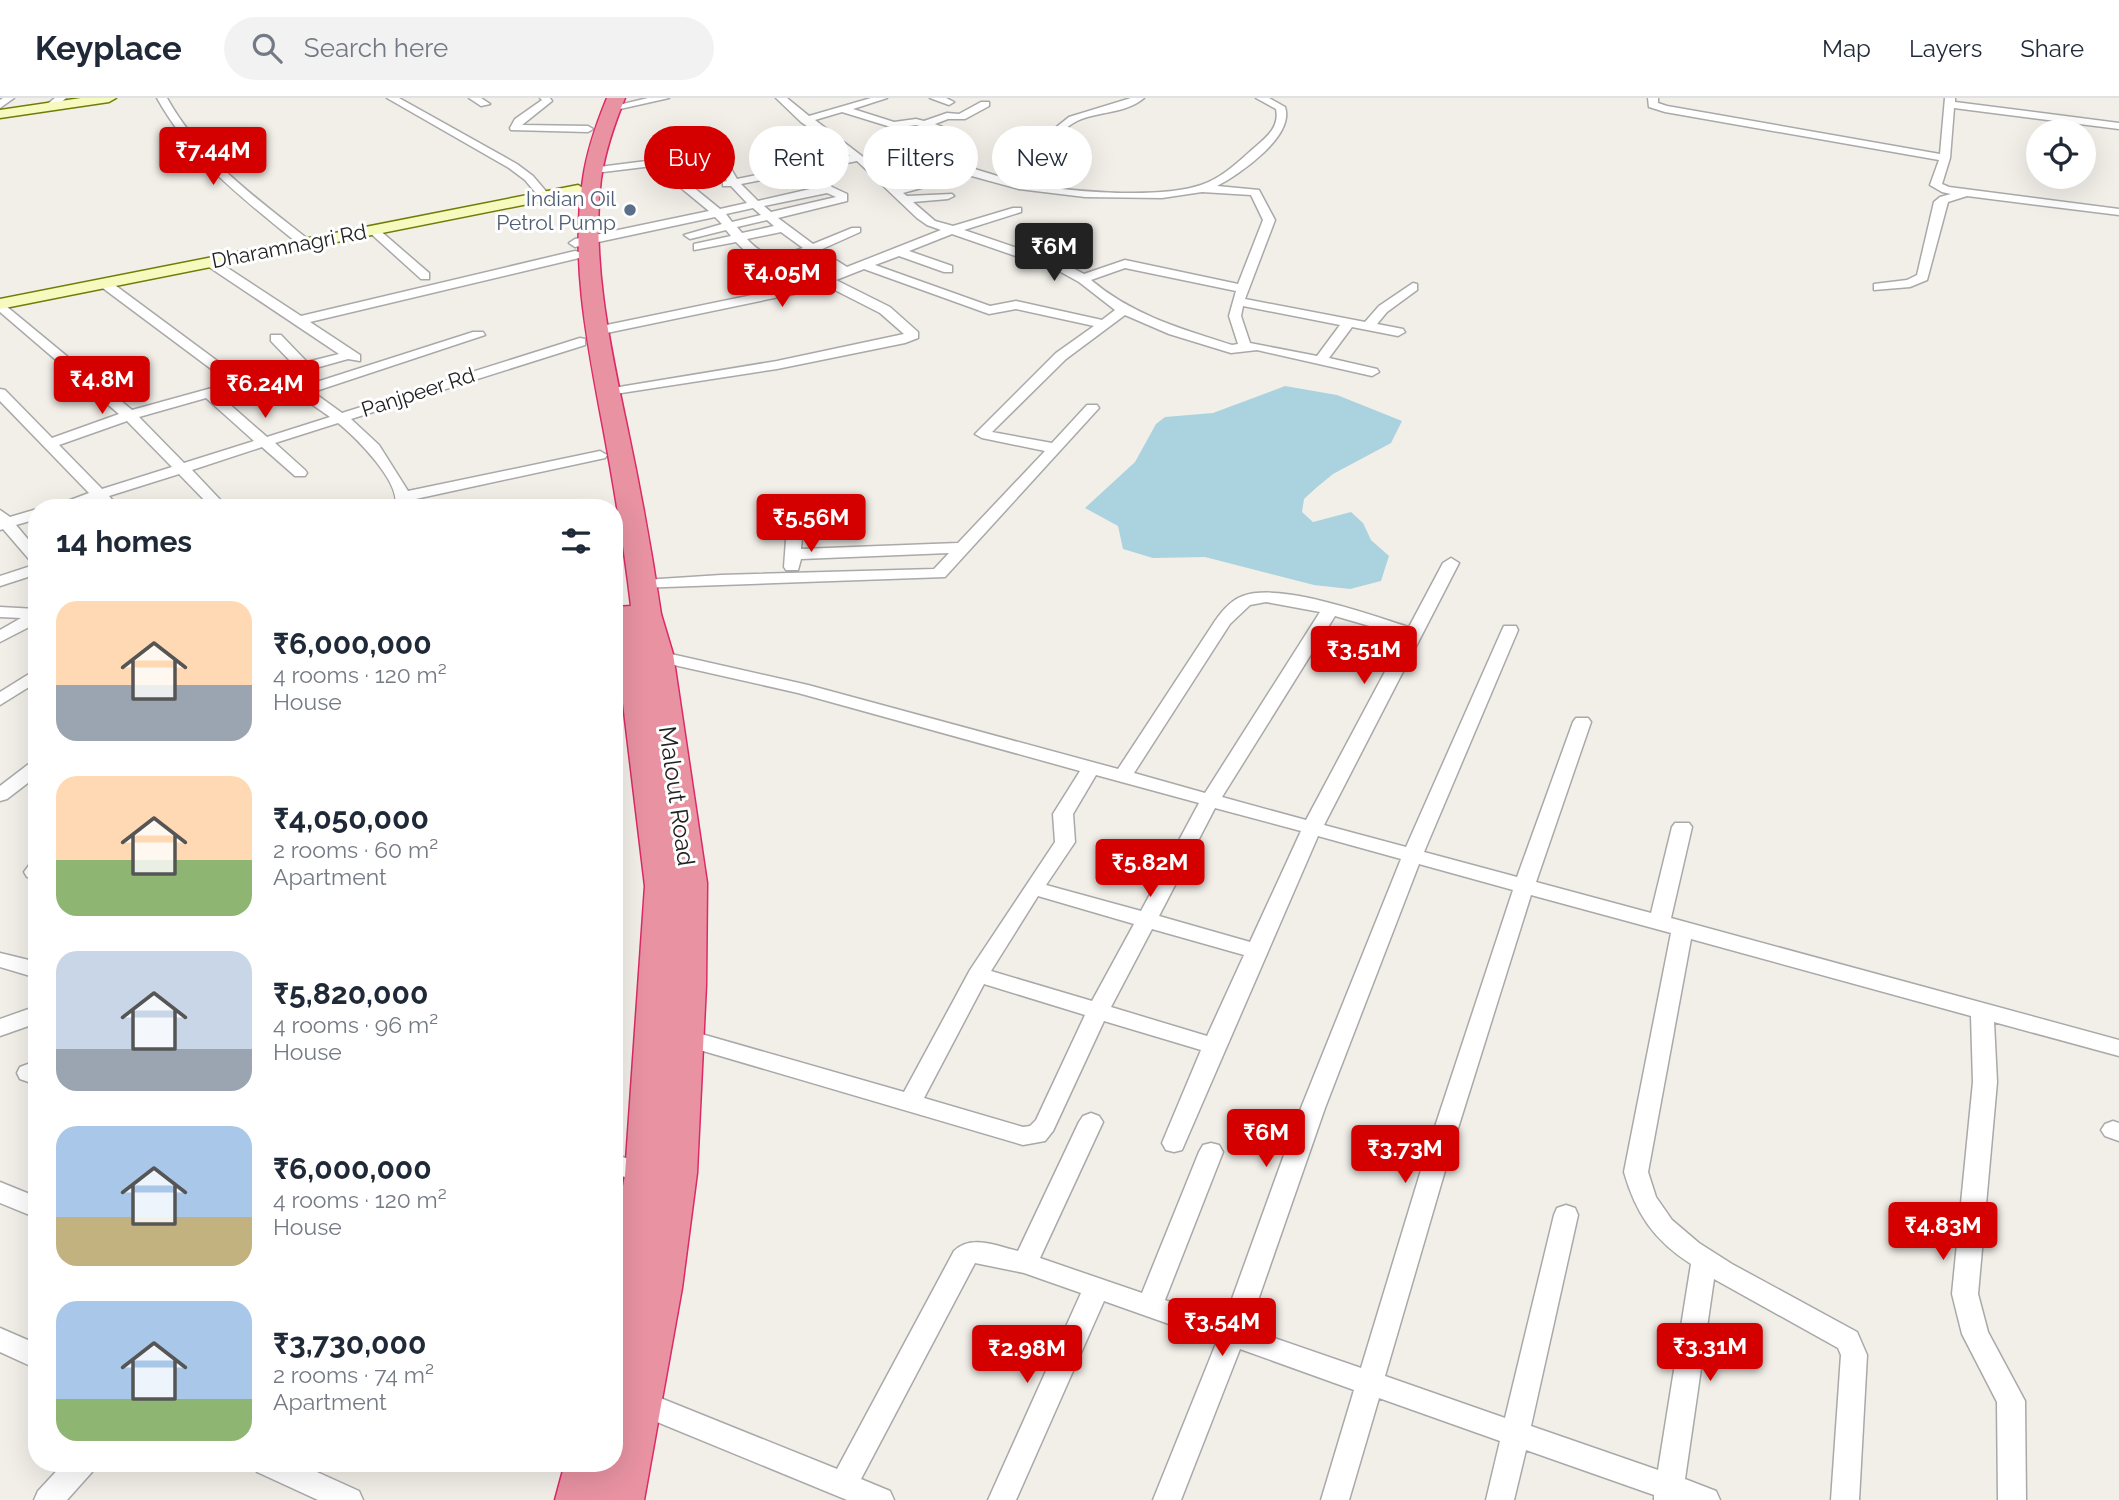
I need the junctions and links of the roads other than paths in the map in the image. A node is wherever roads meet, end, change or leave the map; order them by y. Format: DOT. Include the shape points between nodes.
graph roads {
  1 [pos="9,98"];
  2 [pos="109,98"];
  3 [pos="162,98"];
  4 [pos="392,98"];
  5 [pos="474,98"];
  6 [pos="545,98"];
  7 [pos="664,98"];
  8 [pos="781,98"];
  9 [pos="882,98"];
  10 [pos="935,98"];
  11 [pos="1139,98"];
  12 [pos="1261,98"];
  13 [pos="1653,98"];
  14 [pos="1950,101"];
  15 [pos="949,102"];
  16 [pos="56,103"];
  17 [pos="485,104"];
  18 [pos="985,104"];
  19 [pos="0,105"];
  20 [pos="604,108"];
  21 [pos="845,110"];
  22 [pos="0,114"];
  23 [pos="804,120"];
  24 [pos="925,124"];
  25 [pos="2119,125"];
  26 [pos="931,126"];
  27 [pos="1064,126"];
  28 [pos="859,157"];
  29 [pos="849,159"];
  30 [pos="1945,159"];
  31 [pos="863,161"];
  32 [pos="644,176"];
  33 [pos="588,181"];
  34 [pos="735,185"];
  35 [pos="702,189"];
  36 [pos="766,189"];
  37 [pos="828,189"];
  38 [pos="894,189"];
  39 [pos="918,189"];
  40 [pos="1051,189"];
  41 [pos="1201,189"];
  42 [pos="691,191"];
  43 [pos="746,193"];
  44 [pos="1973,194"];
  45 [pos="900,195"];
  46 [pos="544,196"];
  47 [pos="948,196"];
  48 [pos="704,202"];
  49 [pos="758,205"];
  50 [pos="1017,210"];
  51 [pos="2119,212"];
  52 [pos="719,214"];
  53 [pos="770,217"];
  54 [pos="729,226"];
  55 [pos="782,228"];
  56 [pos="1079,228"];
  57 [pos="373,230"];
  58 [pos="856,230"];
  59 [pos="950,231"];
  60 [pos="690,235"];
  61 [pos="738,238"];
  62 [pos="305,243"];
  63 [pos="805,245"];
  64 [pos="579,247"];
  65 [pos="698,247"];
  66 [pos="900,252"];
  67 [pos="1022,253"];
  68 [pos="210,262"];
  69 [pos="830,263"];
  70 [pos="866,266"];
  71 [pos="948,269"];
  72 [pos="797,272"];
  73 [pos="848,273"];
  74 [pos="425,276"];
  75 [pos="1083,279"];
  76 [pos="827,281"];
  77 [pos="104,284"];
  78 [pos="1413,287"];
  79 [pos="1878,287"];
  80 [pos="1240,295"];
  81 [pos="1107,299"];
  82 [pos="0,304"];
  83 [pos="1124,310"];
  84 [pos="1084,319"];
  85 [pos="298,321"];
  86 [pos="1348,323"];
  87 [pos="1106,325"];
  88 [pos="1368,326"];
  89 [pos="1398,332"];
  90 [pos="478,335"];
  91 [pos="589,336"];
  92 [pos="276,338"];
  93 [pos="1245,347"];
  94 [pos="349,355"];
  95 [pos="1320,360"];
  96 [pos="303,366"];
  97 [pos="371,369"];
  98 [pos="1372,372"];
  99 [pos="239,383"];
  100 [pos="207,392"];
  101 [pos="0,393"];
  102 [pos="607,393"];
  103 [pos="1092,408"];
  104 [pos="129,415"];
  105 [pos="340,417"];
  106 [pos="263,442"];
  107 [pos="52,443"];
  108 [pos="1054,448"];
  109 [pos="600,455"];
  110 [pos="180,468"];
  111 [pos="300,473"];
  112 [pos="100,494"];
  113 [pos="84,499"];
  114 [pos="104,499"];
  115 [pos="212,499"];
  116 [pos="401,499"];
  117 [pos="415,499"];
  118 [pos="607,499"];
  119 [pos="28,516"];
  120 [pos="2,521"];
  121 [pos="795,526"];
  122 [pos="963,548"];
  123 [pos="28,551"];
  124 [pos="793,554"];
  125 [pos="1451,563"];
  126 [pos="28,572"];
  127 [pos="790,578"];
  128 [pos="0,581"];
  129 [pos="644,585"];
  130 [pos="1329,611"];
  131 [pos="0,612"];
  132 [pos="28,614"];
  133 [pos="28,620"];
  134 [pos="623,622"];
  135 [pos="1510,630"];
  136 [pos="1413,633"];
  137 [pos="0,637"];
  138 [pos="646,654"];
  139 [pos="28,681"];
  140 [pos="0,701"];
  141 [pos="1582,722"];
  142 [pos="1091,768"];
  143 [pos="28,774"];
  144 [pos="1123,776"];
  145 [pos="0,795"];
  146 [pos="1210,800"];
  147 [pos="1682,827"];
  148 [pos="1312,828"];
  149 [pos="1412,856"];
  150 [pos="1524,886"];
  151 [pos="1033,888"];
  152 [pos="1146,920"];
  153 [pos="1671,926"];
  154 [pos="1257,951"];
  155 [pos="0,960"];
  156 [pos="28,968"];
  157 [pos="978,975"];
  158 [pos="1980,1011"];
  159 [pos="1098,1012"];
  160 [pos="28,1017"];
  161 [pos="0,1028"];
  162 [pos="684,1037"];
  163 [pos="1214,1046"];
  164 [pos="2119,1048"];
  165 [pos="911,1101"];
  166 [pos="1091,1122"];
  167 [pos="1174,1143"];
  168 [pos="1211,1152"];
  169 [pos="630,1169"];
  170 [pos="0,1192"];
  171 [pos="28,1204"];
  172 [pos="1566,1215"];
  173 [pos="623,1258"];
  174 [pos="1704,1259"];
  175 [pos="1025,1263"];
  176 [pos="1096,1289"];
  177 [pos="1149,1307"];
  178 [pos="1232,1336"];
  179 [pos="0,1339"];
  180 [pos="28,1353"];
  181 [pos="1369,1383"];
  182 [pos="638,1401"];
  183 [pos="1515,1434"];
  184 [pos="74,1472"];
  185 [pos="287,1472"];
  186 [pos="587,1472"];
  187 [pos="843,1485"];
  188 [pos="1669,1494"];
  189 [pos="48,1500"];
  190 [pos="349,1500"];
  191 [pos="580,1500"];
  192 [pos="619,1500"];
  193 [pos="880,1500"];
  194 [pos="1002,1500"];
  195 [pos="1167,1500"];
  196 [pos="1335,1500"];
  197 [pos="1500,1500"];
  198 [pos="1706,1500"];
  199 [pos="1844,1500"];
  200 [pos="2012,1500"];
  1 -- 19 [label="street"];
  2 -- 16 [label="street"];
  3 -- 62 [label="street" via="203,158"];
  4 -- 46 [label="street" via="513,166"];
  5 -- 17 [label="street"];
  6 -- 20 [label="street" via="547,101 515,128"];
  7 -- 20 [label="street"];
  8 -- 23 [label="street"];
  9 -- 21 [label="street"];
  10 -- 15 [label="street"];
  11 -- 27 [label="street"];
  12 -- 41 [label="street" via="1283,112 1279,130 1242,164"];
  13 -- 30 [label="street" via="1653,105 1664,110"];
  14 -- 25 [label="street"];
  14 -- 30 [label="street"];
  16 -- 22 [label="street"];
  18 -- 24 [label="street" via="961,117 944,116"];
  20 -- 33 [label="highway, Malout Road"];
  21 -- 23 [label="street"];
  21 -- 24 [label="street" via="897,126"];
  23 -- 28 [label="street"];
  24 -- 26 [label="street"];
  28 -- 29 [label="street"];
  28 -- 31 [label="street"];
  30 -- 44 [label="street" via="1937,187"];
  32 -- 33 [label="street"];
  33 -- 46 [label="street, Dharamnagri Rd"];
  33 -- 64 [label="highway, Malout Road"];
  34 -- 43 [label="street"];
  35 -- 42 [label="street"];
  36 -- 43 [label="street"];
  37 -- 49 [label="street"];
  37 -- 53 [label="street" via="843,199"];
  38 -- 45 [label="street"];
  39 -- 45 [label="street"];
  40 -- 41 [label="street" via="1126,194"];
  41 -- 80 [label="street" via="1255,192 1269,219"];
  42 -- 48 [label="street"];
  43 -- 48 [label="street"];
  43 -- 49 [label="street"];
  44 -- 51 [label="street"];
  44 -- 79 [label="street" via="1940,202 1923,276 1910,283"];
  45 -- 47 [label="street"];
  45 -- 59 [label="street" via="931,223"];
  46 -- 57 [label="street, Dharamnagri Rd"];
  48 -- 52 [label="street"];
  49 -- 52 [label="street"];
  49 -- 53 [label="street"];
  50 -- 59 [label="street, Panjpeer Rd"];
  52 -- 54 [label="street"];
  52 -- 64 [label="street"];
  53 -- 54 [label="street"];
  53 -- 55 [label="street"];
  54 -- 60 [label="street"];
  54 -- 61 [label="street"];
  55 -- 61 [label="street"];
  55 -- 63 [label="street"];
  56 -- 67 [label="street"];
  57 -- 62 [label="street, Dharamnagri Rd"];
  57 -- 74 [label="street"];
  58 -- 63 [label="street"];
  59 -- 66 [label="street, Panjpeer Rd"];
  59 -- 67 [label="street"];
  61 -- 63 [label="street" via="755,253"];
  61 -- 65 [label="street"];
  62 -- 68 [label="street, Dharamnagri Rd"];
  63 -- 69 [label="street"];
  64 -- 85 [label="street"];
  64 -- 91 [label="highway, Malout Road"];
  66 -- 70 [label="street, Panjpeer Rd"];
  66 -- 71 [label="street"];
  67 -- 75 [label="street"];
  68 -- 77 [label="street, Dharamnagri Rd"];
  68 -- 85 [label="street"];
  69 -- 72 [label="street"];
  69 -- 73 [label="street"];
  70 -- 73 [label="street, Panjpeer Rd"];
  70 -- 84 [label="street" via="987,309 1011,304"];
  73 -- 76 [label="street, Panjpeer Rd"];
  75 -- 80 [label="street" via="1125,264"];
  75 -- 81 [label="street"];
  76 -- 91 [label="street, Panjpeer Rd"];
  76 -- 102 [label="street" via="886,310 913,335 827,356"];
  77 -- 82 [label="street, Dharamnagri Rd"];
  77 -- 99 [label="street"];
  78 -- 88 [label="street"];
  80 -- 86 [label="street"];
  80 -- 93 [label="street" via="1235,316"];
  81 -- 83 [label="street"];
  81 -- 84 [label="street"];
  82 -- 104 [label="street"];
  83 -- 87 [label="street"];
  83 -- 93 [label="street" via="1201,340 1231,349"];
  84 -- 87 [label="street"];
  85 -- 94 [label="street"];
  86 -- 88 [label="street"];
  86 -- 95 [label="street"];
  87 -- 108 [label="street" via="1061,356 982,434"];
  88 -- 89 [label="street"];
  90 -- 97 [label="street"];
  91 -- 102 [label="highway, Malout Road"];
  91 -- 105 [label="street, Panjpeer Rd"];
  91 -- 109 [label="highway, Malout Road"];
  92 -- 96 [label="street"];
  93 -- 95 [label="street"];
  94 -- 96 [label="street"];
  94 -- 97 [label="street"];
  95 -- 98 [label="street"];
  96 -- 99 [label="street"];
  97 -- 105 [label="street" via="306,390"];
  99 -- 100 [label="street"];
  100 -- 104 [label="street"];
  100 -- 106 [label="street"];
  101 -- 107 [label="street"];
  102 -- 129 [label="highway, Malout Road"];
  103 -- 108 [label="street"];
  104 -- 107 [label="street"];
  104 -- 110 [label="street"];
  105 -- 106 [label="street, Panjpeer Rd"];
  105 -- 116 [label="street" via="375,447"];
  106 -- 110 [label="street, Panjpeer Rd"];
  106 -- 111 [label="street"];
  107 -- 112 [label="street"];
  108 -- 122 [label="street"];
  109 -- 117 [label="street"];
  109 -- 118 [label="highway, Malout Road"];
  110 -- 112 [label="street, Panjpeer Rd"];
  110 -- 115 [label="street"];
  112 -- 113 [label="street, Panjpeer Rd"];
  112 -- 114 [label="street"];
  119 -- 120 [label="street"];
  120 -- 123 [label="street"];
  121 -- 124 [label="street"];
  122 -- 124 [label="street"];
  122 -- 127 [label="street" via="944,570 930,576"];
  124 -- 127 [label="street"];
  125 -- 136 [label="street"];
  126 -- 128 [label="street"];
  127 -- 129 [label="street"];
  129 -- 138 [label="highway, Malout Road"];
  130 -- 136 [label="street"];
  130 -- 144 [label="street" via="1269,597 1255,597 1234,608"];
  130 -- 146 [label="street"];
  131 -- 132 [label="street"];
  133 -- 137 [label="street"];
  134 -- 138 [label="highway, Malout Road"];
  135 -- 149 [label="street"];
  136 -- 148 [label="street"];
  138 -- 142 [label="street" via="802,689"];
  138 -- 162 [label="highway, Malout Road" via="689,883"];
  138 -- 169 [label="highway, Malout Road" via="663,886 659,988"];
  139 -- 140 [label="street"];
  141 -- 150 [label="street"];
  142 -- 144 [label="street"];
  142 -- 151 [label="street" via="1065,809 1065,842"];
  143 -- 145 [label="street"];
  144 -- 146 [label="street"];
  146 -- 148 [label="street"];
  146 -- 152 [label="street"];
  147 -- 153 [label="street"];
  148 -- 149 [label="street"];
  148 -- 154 [label="street"];
  149 -- 150 [label="street"];
  149 -- 178 [label="street" via="1313,1108"];
  150 -- 153 [label="street"];
  150 -- 181 [label="street"];
  151 -- 152 [label="street"];
  151 -- 157 [label="street"];
  152 -- 154 [label="street"];
  152 -- 159 [label="street"];
  153 -- 158 [label="street"];
  153 -- 174 [label="street" via="1637,1187 1667,1230"];
  154 -- 163 [label="street"];
  155 -- 156 [label="street"];
  157 -- 159 [label="street"];
  157 -- 165 [label="street"];
  158 -- 164 [label="street"];
  158 -- 200 [label="street" via="1985,1082 1965,1294 1975,1334 2011,1401"];
  159 -- 163 [label="street"];
  159 -- 165 [label="street" via="1037,1134 1023,1136"];
  160 -- 161 [label="street"];
  162 -- 165 [label="street"];
  162 -- 182 [label="highway, Malout Road" via="676,1173"];
  163 -- 167 [label="street"];
  166 -- 175 [label="street"];
  168 -- 177 [label="street"];
  169 -- 173 [label="highway, Malout Road"];
  170 -- 171 [label="street"];
  172 -- 183 [label="street"];
  174 -- 188 [label="street"];
  174 -- 199 [label="street" via="1848,1340 1854,1354"];
  175 -- 176 [label="street"];
  175 -- 187 [label="street" via="979,1251 962,1258"];
  176 -- 177 [label="street"];
  176 -- 194 [label="street"];
  177 -- 178 [label="street"];
  178 -- 181 [label="street"];
  178 -- 195 [label="street"];
  179 -- 180 [label="street"];
  181 -- 183 [label="street"];
  181 -- 196 [label="street"];
  182 -- 187 [label="street"];
  182 -- 192 [label="highway, Malout Road"];
  183 -- 188 [label="street"];
  183 -- 197 [label="street"];
  184 -- 189 [label="street"];
  185 -- 190 [label="street"];
  186 -- 191 [label="highway"];
  187 -- 193 [label="street"];
  188 -- 198 [label="street"];
}
